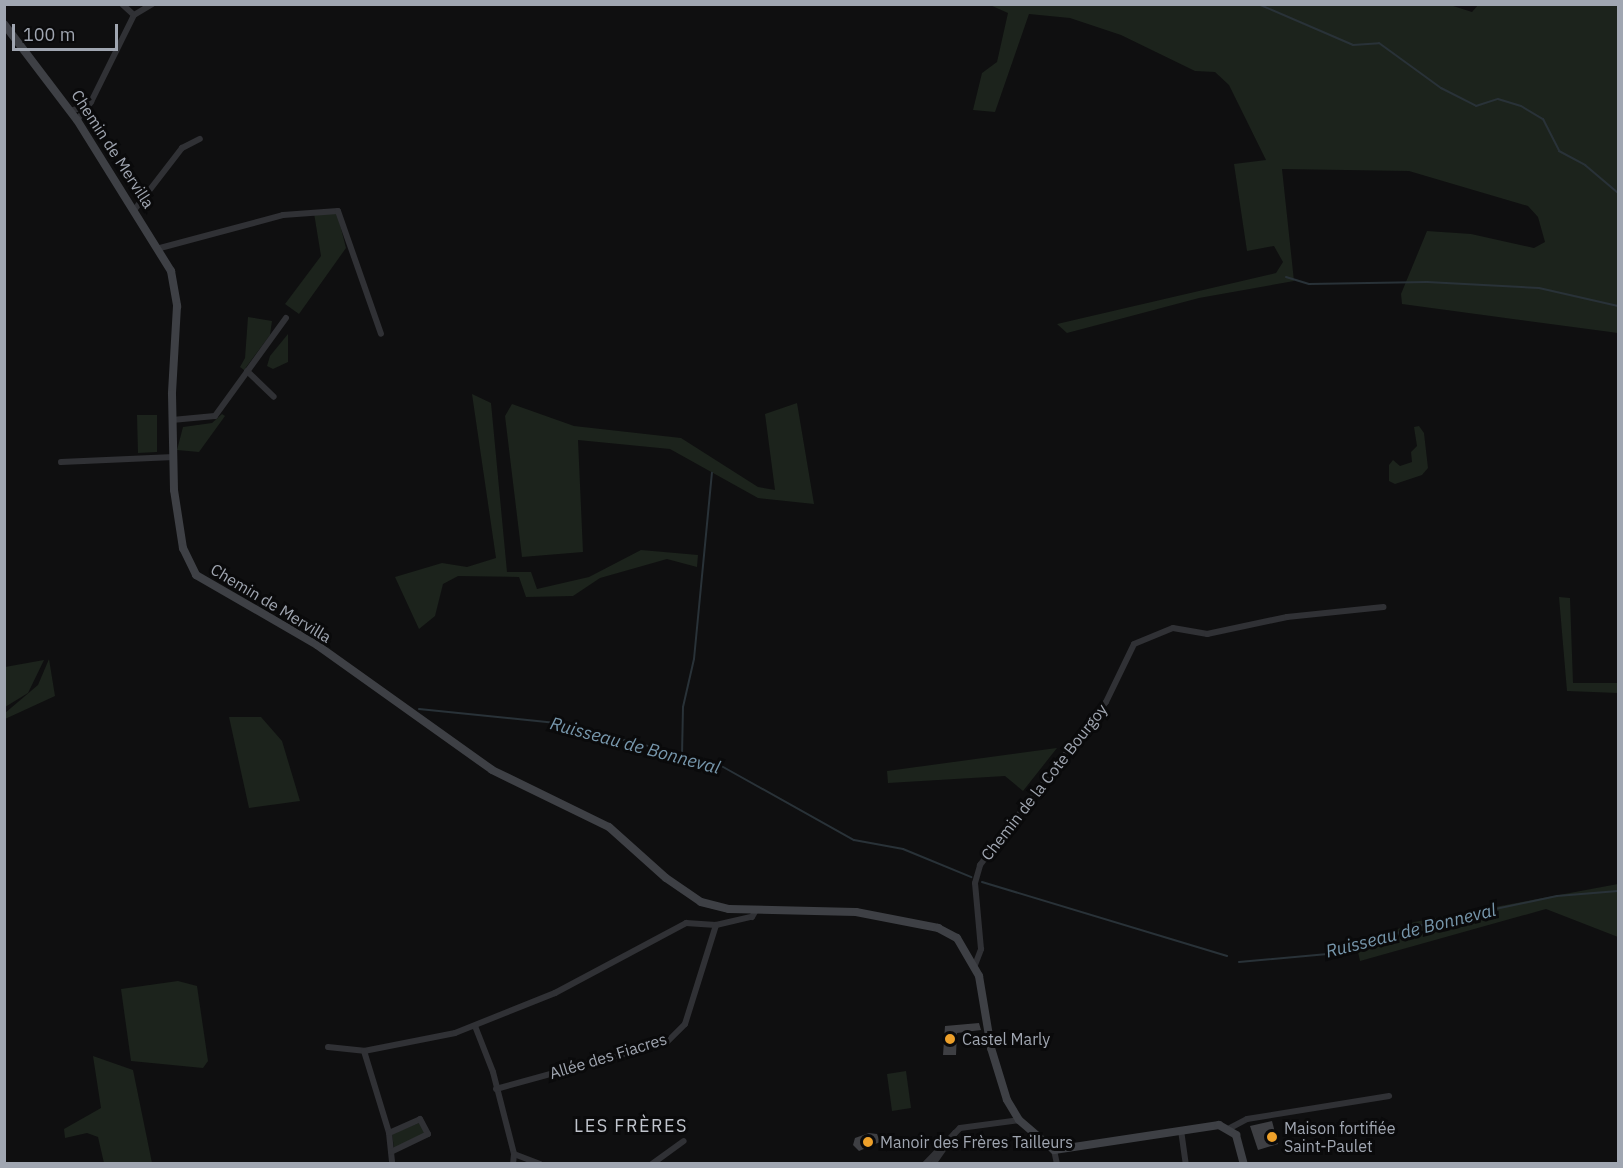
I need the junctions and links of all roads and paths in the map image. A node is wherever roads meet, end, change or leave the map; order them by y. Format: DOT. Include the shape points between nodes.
graph roads {
  1 [pos="122,4"];
  2 [pos="152,4"];
  3 [pos="134,15"];
  4 [pos="5,25"];
  5 [pos="87,106"];
  6 [pos="70,111"];
  7 [pos="77,120"];
  8 [pos="200,139"];
  9 [pos="135,209"];
  10 [pos="160,248"];
  11 [pos="286,318"];
  12 [pos="381,334"];
  13 [pos="247,371"];
  14 [pos="274,397"];
  15 [pos="172,420"];
  16 [pos="174,457"];
  17 [pos="61,462"];
  18 [pos="1383,607"];
  19 [pos="756,910"];
  20 [pos="716,925"];
  21 [pos="975,965"];
  22 [pos="475,1026"];
  23 [pos="328,1047"];
  24 [pos="364,1051"];
  25 [pos="496,1089"];
  26 [pos="1389,1096"];
  27 [pos="1019,1120"];
  28 [pos="1230,1128"];
  29 [pos="1181,1130"];
  30 [pos="389,1132"];
  31 [pos="955,1133"];
  32 [pos="684,1141"];
  33 [pos="1054,1150"];
  34 [pos="391,1152"];
  35 [pos="514,1154"];
  36 [pos="392,1164"];
  37 [pos="513,1164"];
  38 [pos="540,1164"];
  39 [pos="652,1164"];
  40 [pos="926,1164"];
  41 [pos="933,1164"];
  42 [pos="1057,1164"];
  43 [pos="1186,1164"];
  44 [pos="1244,1164"];
  1 -- 3 [label="street"];
  2 -- 3 [label="street"];
  3 -- 5 [label="street"];
  4 -- 6 [label="street, Chemin de Mervilla"];
  5 -- 6 [label="street"];
  5 -- 7 [label="street"];
  6 -- 7 [label="street, Chemin de Mervilla"];
  7 -- 9 [label="street, Chemin de Mervilla"];
  8 -- 9 [label="street" via="182,147"];
  9 -- 10 [label="street, Chemin de Mervilla"];
  10 -- 12 [label="street" via="283,214 338,211"];
  10 -- 15 [label="street, Chemin de Mervilla" via="171,271 177,306"];
  11 -- 13 [label="street"];
  13 -- 14 [label="street"];
  13 -- 15 [label="street" via="215,416"];
  15 -- 16 [label="street, Chemin de Mervilla"];
  16 -- 17 [label="street"];
  16 -- 19 [label="street, Chemin de Mervilla" via="183,548 196,575 317,645 492,770 609,826 677,887 716,907"];
  18 -- 21 [label="street, Chemin de la Cote Bourgoy" via="1287,617 1207,634 1173,628 1134,644 1106,702 980,865 975,883 981,949"];
  19 -- 20 [label="street" via="752,917"];
  19 -- 21 [label="street" via="856,912 938,928 963,942"];
  20 -- 22 [label="street" via="686,922 592,975"];
  20 -- 25 [label="street, Allée des Fiacres" via="685,1024 667,1042"];
  21 -- 27 [label="street" via="997,1071"];
  22 -- 24 [label="street"];
  22 -- 25 [label="street"];
  23 -- 24 [label="street"];
  24 -- 30 [label="street"];
  25 -- 35 [label="street"];
  26 -- 28 [label="street" via="1247,1119"];
  27 -- 31 [label="street" via="960,1128"];
  27 -- 33 [label="street"];
  28 -- 29 [label="street"];
  28 -- 44 [label="street"];
  29 -- 33 [label="street"];
  29 -- 43 [label="street"];
  30 -- 34 [label="street"];
  30 -- 34 [label="street" via="420,1119 428,1134"];
  31 -- 40 [label="street"];
  31 -- 41 [label="street"];
  32 -- 39 [label="street"];
  33 -- 42 [label="street"];
  34 -- 36 [label="street"];
  35 -- 37 [label="street"];
  35 -- 38 [label="street"];
}
